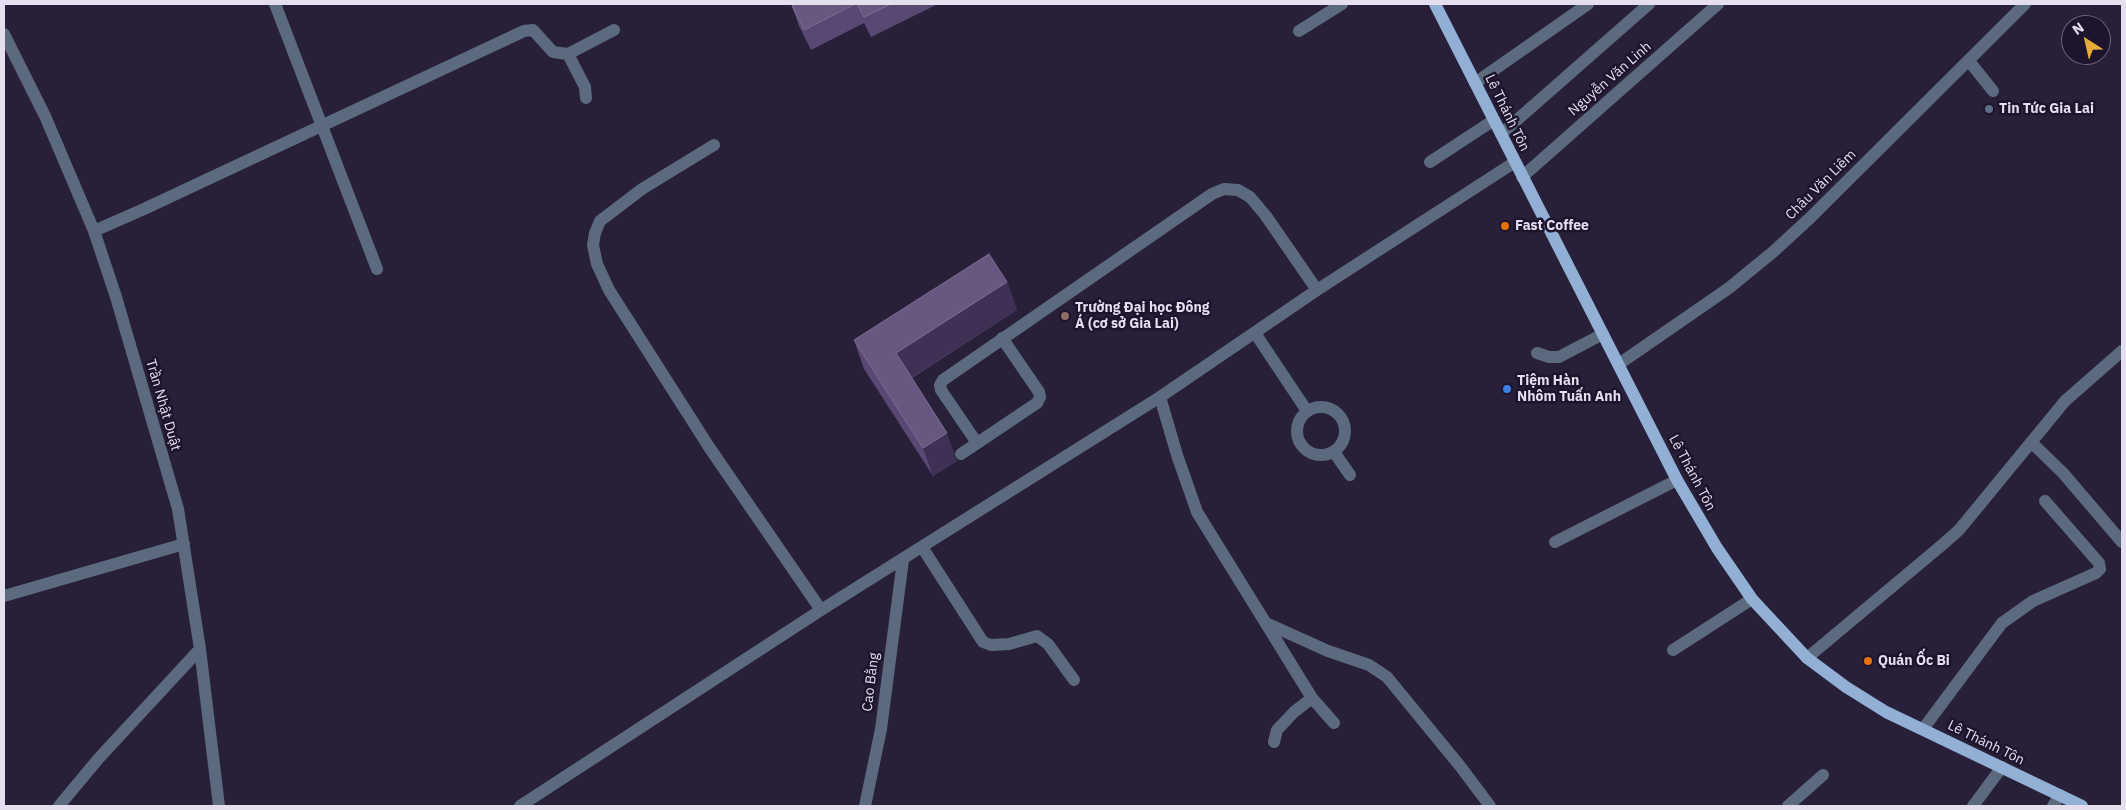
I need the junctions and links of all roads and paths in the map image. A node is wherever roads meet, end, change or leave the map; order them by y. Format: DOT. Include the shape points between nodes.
graph roads {
  1 [pos="276,4"];
  2 [pos="1342,4"];
  3 [pos="1435,4"];
  4 [pos="1588,4"];
  5 [pos="1649,4"];
  6 [pos="1718,4"];
  7 [pos="2026,4"];
  8 [pos="614,30"];
  9 [pos="1299,31"];
  10 [pos="4,34"];
  11 [pos="568,54"];
  12 [pos="1969,61"];
  13 [pos="1475,83"];
  14 [pos="1993,92"];
  15 [pos="586,98"];
  16 [pos="1494,120"];
  17 [pos="323,126"];
  18 [pos="1501,134"];
  19 [pos="714,145"];
  20 [pos="1430,162"];
  21 [pos="1515,162"];
  22 [pos="1522,176"];
  23 [pos="94,230"];
  24 [pos="377,269"];
  25 [pos="1317,290"];
  26 [pos="1255,332"];
  27 [pos="1603,334"];
  28 [pos="1002,338"];
  29 [pos="2122,351"];
  30 [pos="1537,353"];
  31 [pos="1619,364"];
  32 [pos="1160,397"];
  33 [pos="1307,411"];
  34 [pos="2031,442"];
  35 [pos="978,443"];
  36 [pos="1334,452"];
  37 [pos="961,454"];
  38 [pos="1350,475"];
  39 [pos="1677,480"];
  40 [pos="2045,501"];
  41 [pos="1555,542"];
  42 [pos="2122,542"];
  43 [pos="184,544"];
  44 [pos="922,547"];
  45 [pos="903,560"];
  46 [pos="4,596"];
  47 [pos="1752,599"];
  48 [pos="821,610"];
  49 [pos="1268,624"];
  50 [pos="200,649"];
  51 [pos="1673,650"];
  52 [pos="1807,658"];
  53 [pos="1074,680"];
  54 [pos="1312,698"];
  55 [pos="1334,723"];
  56 [pos="1923,729"];
  57 [pos="1274,742"];
  58 [pos="2002,767"];
  59 [pos="1823,775"];
  60 [pos="2056,801"];
  61 [pos="59,806"];
  62 [pos="218,806"];
  63 [pos="520,806"];
  64 [pos="865,806"];
  65 [pos="1490,806"];
  66 [pos="1788,806"];
  67 [pos="1973,806"];
  68 [pos="2082,806"];
  1 -- 17 [label="street"];
  2 -- 9 [label="street"];
  3 -- 13 [label="main road, Lê Thánh Tôn"];
  4 -- 13 [label="street"];
  5 -- 18 [label="street"];
  6 -- 22 [label="street, Nguyễn Văn Linh"];
  7 -- 12 [label="street, Châu Văn Liêm"];
  8 -- 11 [label="street"];
  10 -- 23 [label="street, Trần Nhật Duật" via="45,116"];
  11 -- 15 [label="street" via="585,87"];
  11 -- 17 [label="street" via="553,52 533,30 529,30"];
  12 -- 14 [label="street"];
  12 -- 31 [label="street, Châu Văn Liêm" via="1773,252 1729,288"];
  13 -- 16 [label="main road, Lê Thánh Tôn"];
  16 -- 18 [label="main road, Lê Thánh Tôn"];
  16 -- 20 [label="street"];
  17 -- 23 [label="street"];
  17 -- 24 [label="street"];
  18 -- 21 [label="main road, Lê Thánh Tôn"];
  19 -- 48 [label="street" via="642,189 600,221 593,245 597,264 609,290 709,447"];
  21 -- 22 [label="main road, Lê Thánh Tôn"];
  21 -- 25 [label="street"];
  22 -- 27 [label="main road, Lê Thánh Tôn"];
  23 -- 43 [label="street, Trần Nhật Duật" via="178,509"];
  25 -- 26 [label="street"];
  25 -- 28 [label="street" via="1250,197 1238,190 1224,189 1212,194"];
  26 -- 32 [label="street"];
  26 -- 33 [label="street"];
  27 -- 30 [label="street" via="1559,358"];
  27 -- 31 [label="main road, Lê Thánh Tôn"];
  28 -- 35 [label="street" via="940,385"];
  28 -- 35 [label="street" via="1040,397 1037,403"];
  29 -- 34 [label="street" via="2065,401"];
  31 -- 39 [label="main road, Lê Thánh Tôn"];
  32 -- 44 [label="street"];
  32 -- 49 [label="street" via="1197,512"];
  33 -- 36 [label="street" via="1297,427 1300,445 1316,456"];
  33 -- 36 [label="street" via="1326,407 1342,418 1346,426 1345,436"];
  34 -- 42 [label="street" via="2063,472"];
  34 -- 52 [label="street" via="1959,530"];
  35 -- 37 [label="street"];
  36 -- 38 [label="street"];
  39 -- 41 [label="street"];
  39 -- 47 [label="main road, Lê Thánh Tôn" via="1716,548"];
  40 -- 56 [label="street" via="2100,568 2096,573 2033,601 2002,623"];
  43 -- 46 [label="street"];
  43 -- 50 [label="street, Trần Nhật Duật"];
  44 -- 45 [label="street"];
  44 -- 53 [label="street" via="983,642 1008,644 1037,636 1048,644"];
  45 -- 48 [label="street"];
  45 -- 64 [label="street, Cao Bằng" via="881,729"];
  47 -- 51 [label="street"];
  47 -- 52 [label="main road, Lê Thánh Tôn"];
  48 -- 63 [label="street"];
  49 -- 54 [label="street"];
  49 -- 65 [label="street" via="1368,665 1387,678"];
  50 -- 61 [label="street"];
  50 -- 62 [label="street, Trần Nhật Duật"];
  52 -- 56 [label="main road, Lê Thánh Tôn" via="1886,712"];
  54 -- 55 [label="street"];
  54 -- 57 [label="street" via="1277,730"];
  56 -- 58 [label="main road, Lê Thánh Tôn"];
  58 -- 60 [label="main road, Lê Thánh Tôn"];
  58 -- 67 [label="street"];
  59 -- 66 [label="street"];
  60 -- 68 [label="main road, Lê Thánh Tôn"];
}
